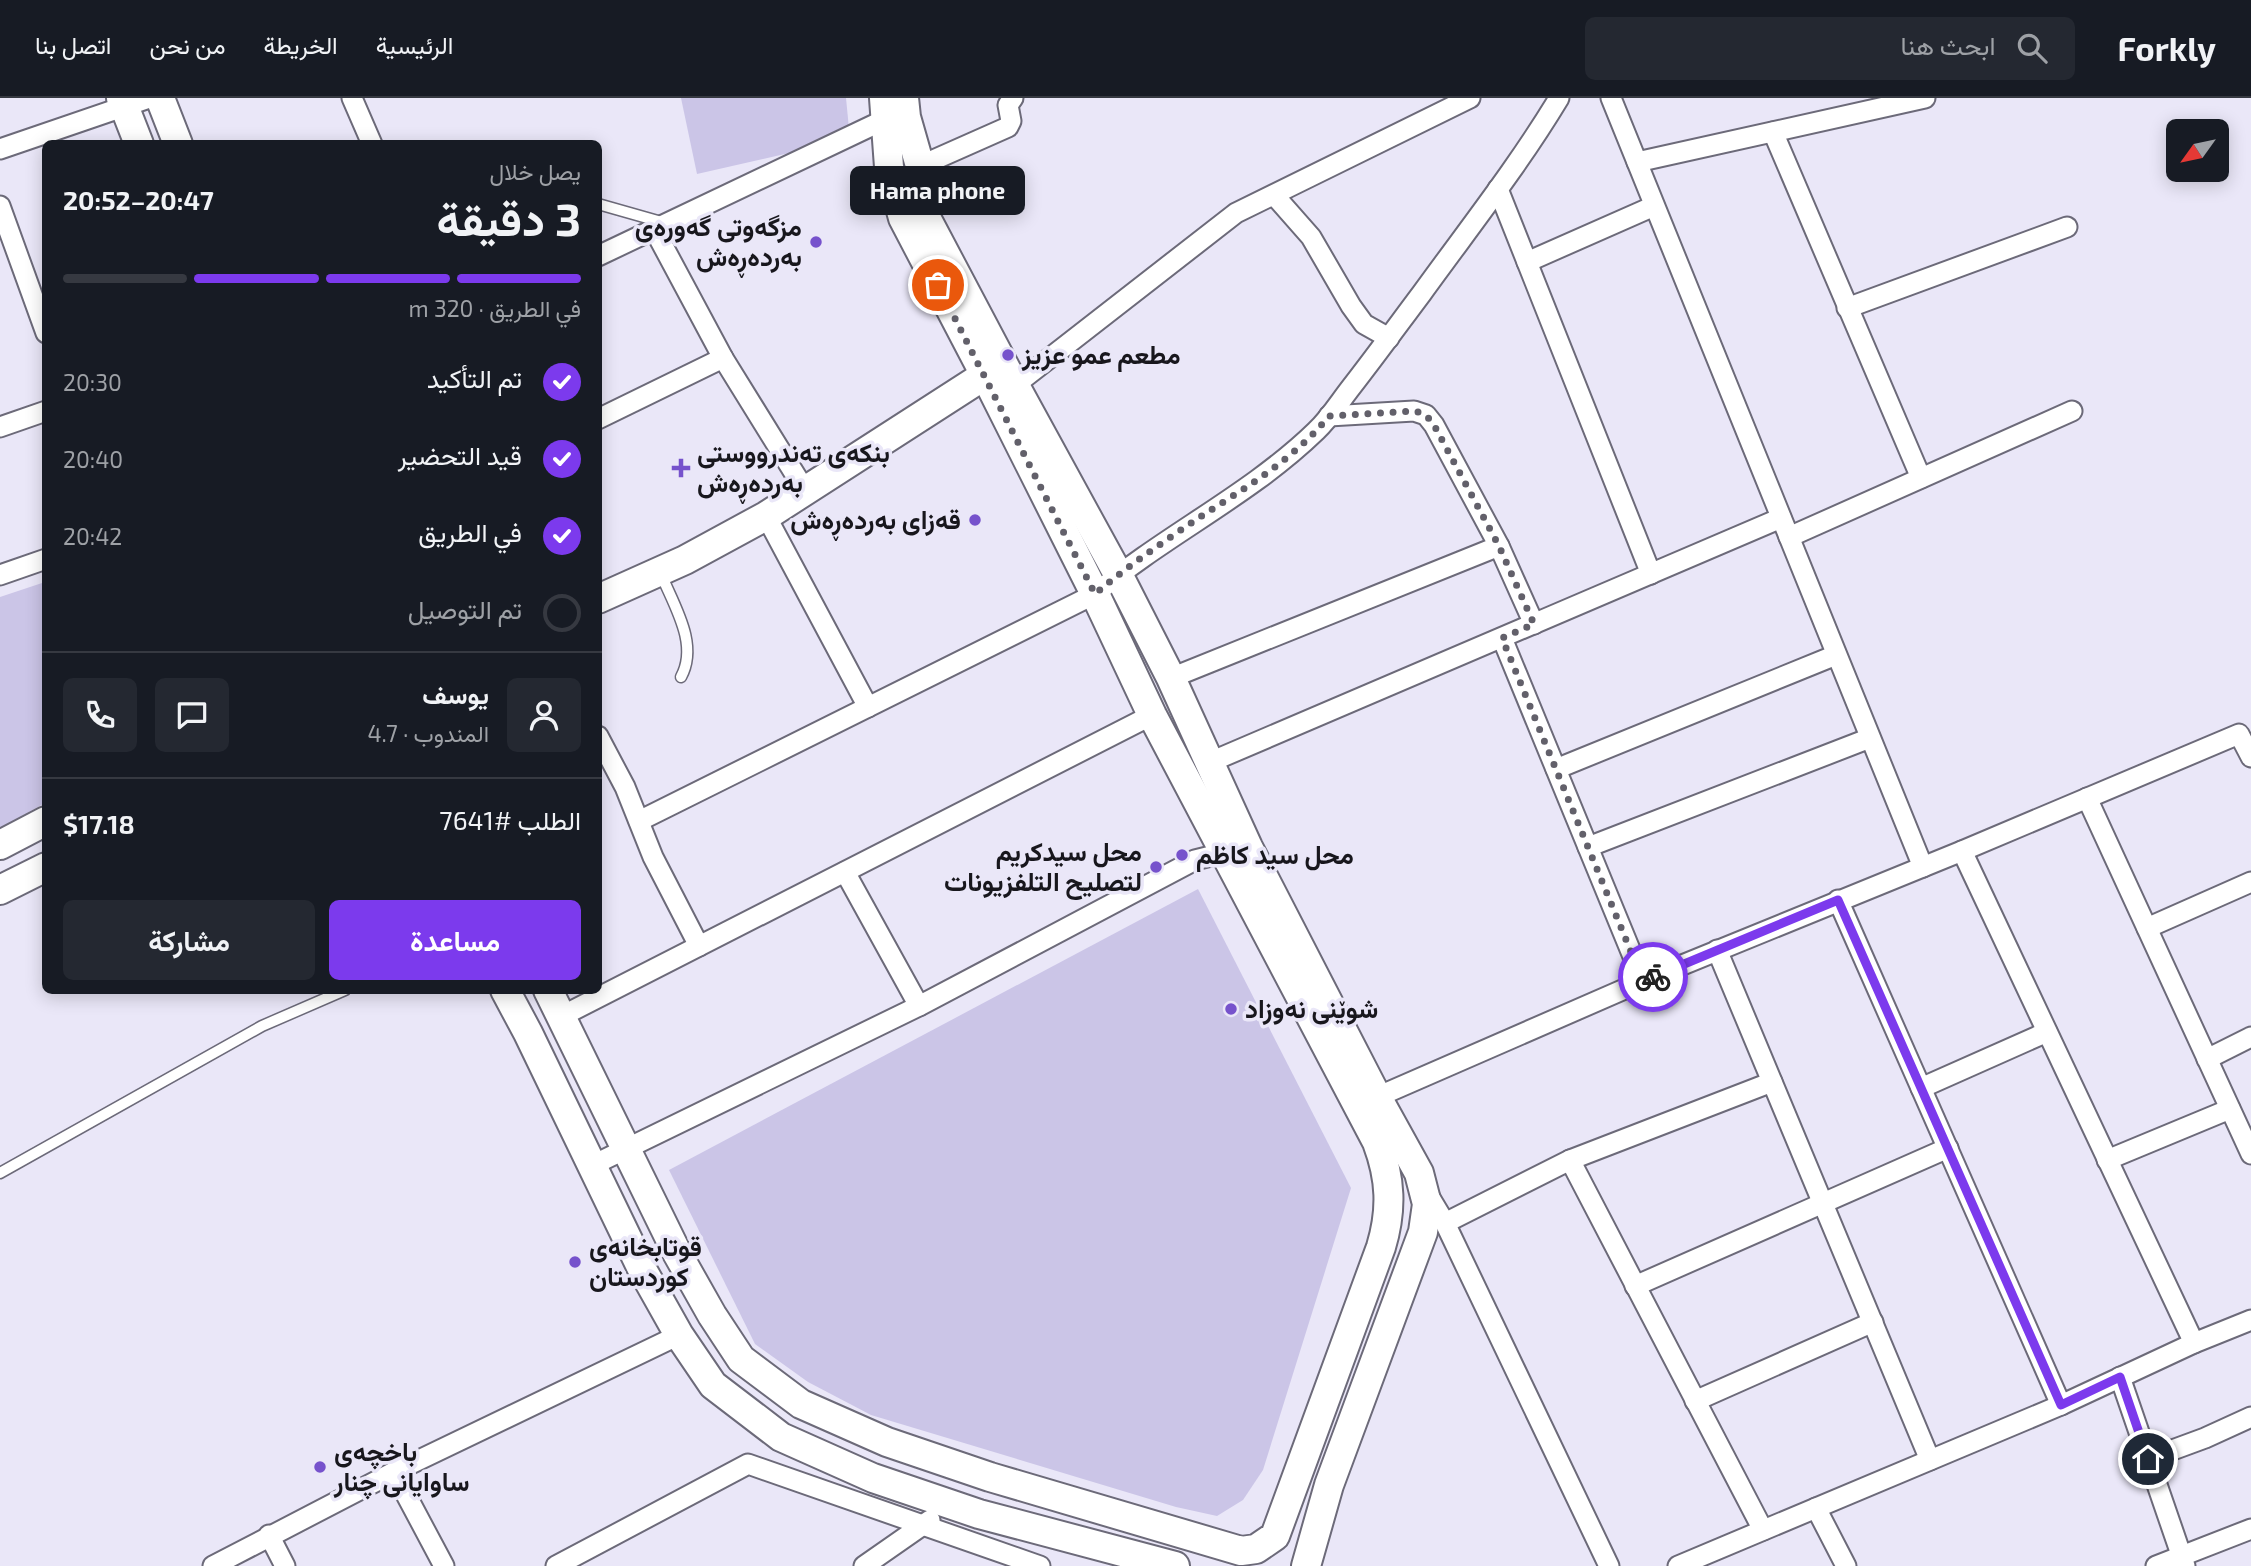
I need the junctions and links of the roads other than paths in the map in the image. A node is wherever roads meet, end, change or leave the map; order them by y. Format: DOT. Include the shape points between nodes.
graph roads {
  1 [pos="160,98"];
  2 [pos="352,98"];
  3 [pos="904,98"];
  4 [pos="1013,98"];
  5 [pos="1470,98"];
  6 [pos="1559,98"];
  7 [pos="1611,98"];
  8 [pos="1925,98"];
  9 [pos="132,101"];
  10 [pos="885,109"];
  11 [pos="1773,132"];
  12 [pos="138,140"];
  13 [pos="176,140"];
  14 [pos="370,140"];
  15 [pos="0,149"];
  16 [pos="1637,162"];
  17 [pos="920,166"];
  18 [pos="1498,189"];
  19 [pos="1274,195"];
  20 [pos="602,205"];
  21 [pos="0,206"];
  22 [pos="1654,206"];
  23 [pos="2067,226"];
  24 [pos="662,227"];
  25 [pos="602,254"];
  26 [pos="1527,262"];
  27 [pos="1847,308"];
  28 [pos="42,322"];
  29 [pos="1389,338"];
  30 [pos="723,358"];
  31 [pos="985,375"];
  32 [pos="1015,385"];
  33 [pos="2072,411"];
  34 [pos="42,412"];
  35 [pos="1329,416"];
  36 [pos="602,417"];
  37 [pos="0,427"];
  38 [pos="1921,478"];
  39 [pos="806,492"];
  40 [pos="766,516"];
  41 [pos="1781,518"];
  42 [pos="1789,537"];
  43 [pos="1499,546"];
  44 [pos="42,560"];
  45 [pos="659,570"];
  46 [pos="1118,574"];
  47 [pos="1651,574"];
  48 [pos="0,575"];
  49 [pos="1095,594"];
  50 [pos="602,597"];
  51 [pos="1534,624"];
  52 [pos="1502,638"];
  53 [pos="1836,655"];
  54 [pos="681,677"];
  55 [pos="1171,678"];
  56 [pos="868,706"];
  57 [pos="1152,715"];
  58 [pos="1870,738"];
  59 [pos="602,744"];
  60 [pos="2251,757"];
  61 [pos="1209,763"];
  62 [pos="1556,769"];
  63 [pos="2087,798"];
  64 [pos="639,821"];
  65 [pos="42,823"];
  66 [pos="0,845"];
  67 [pos="1588,847"];
  68 [pos="1962,851"];
  69 [pos="1223,853"];
  70 [pos="1923,867"];
  71 [pos="42,869"];
  72 [pos="845,872"];
  73 [pos="2251,882"];
  74 [pos="0,890"];
  75 [pos="1838,900"];
  76 [pos="2147,928"];
  77 [pos="699,946"];
  78 [pos="1717,950"];
  79 [pos="1643,981"];
  80 [pos="507,994"];
  81 [pos="550,994"];
  82 [pos="323,995"];
  83 [pos="919,1006"];
  84 [pos="562,1016"];
  85 [pos="2047,1032"];
  86 [pos="2251,1037"];
  87 [pos="2207,1059"];
  88 [pos="1772,1082"];
  89 [pos="1921,1088"];
  90 [pos="1377,1097"];
  91 [pos="2230,1109"];
  92 [pos="627,1148"];
  93 [pos="1948,1148"];
  94 [pos="2251,1154"];
  95 [pos="1570,1160"];
  96 [pos="2107,1160"];
  97 [pos="593,1165"];
  98 [pos="0,1172"];
  99 [pos="1425,1190"];
  100 [pos="1823,1205"];
  101 [pos="1445,1223"];
  102 [pos="1635,1286"];
  103 [pos="2251,1320"];
  104 [pos="1872,1322"];
  105 [pos="679,1335"];
  106 [pos="2194,1343"];
  107 [pos="2120,1377"];
  108 [pos="1695,1401"];
  109 [pos="2061,1405"];
  110 [pos="2251,1417"];
  111 [pos="2148,1459"];
  112 [pos="1930,1460"];
  113 [pos="394,1472"];
  114 [pos="951,1504"];
  115 [pos="1816,1508"];
  116 [pos="925,1524"];
  117 [pos="2251,1529"];
  118 [pos="1763,1530"];
  119 [pos="269,1535"];
  120 [pos="1265,1550"];
  121 [pos="2183,1561"];
  122 [pos="214,1566"];
  123 [pos="285,1566"];
  124 [pos="444,1566"];
  125 [pos="556,1566"];
  126 [pos="864,1566"];
  127 [pos="1040,1566"];
  128 [pos="1174,1566"];
  129 [pos="1297,1566"];
  130 [pos="1306,1566"];
  131 [pos="1609,1566"];
  132 [pos="1678,1566"];
  133 [pos="1846,1566"];
  134 [pos="2155,1566"];
  1 -- 13 [label="main road"];
  2 -- 14 [label="street"];
  3 -- 17 [label="main road"];
  4 -- 17 [label="street" via="1007,105 1008,127"];
  5 -- 19 [label="street"];
  6 -- 18 [label="street"];
  7 -- 16 [label="street"];
  8 -- 11 [label="street"];
  9 -- 12 [label="main road"];
  9 -- 15 [label="street"];
  10 -- 24 [label="street"];
  10 -- 31 [label="main road" via="889,167 903,218"];
  11 -- 16 [label="street"];
  11 -- 27 [label="street"];
  16 -- 22 [label="street"];
  17 -- 32 [label="main road" via="921,208"];
  18 -- 26 [label="street"];
  18 -- 29 [label="street"];
  19 -- 29 [label="street" via="1311,237 1364,324"];
  19 -- 32 [label="street" via="1237,213"];
  20 -- 24 [label="lane"];
  21 -- 28 [label="street"];
  22 -- 26 [label="street"];
  22 -- 41 [label="street"];
  23 -- 27 [label="street"];
  24 -- 25 [label="street"];
  24 -- 30 [label="street"];
  26 -- 47 [label="street"];
  27 -- 38 [label="street"];
  29 -- 35 [label="street"];
  30 -- 36 [label="street"];
  30 -- 39 [label="street"];
  31 -- 39 [label="main road"];
  31 -- 49 [label="main road"];
  32 -- 46 [label="main road"];
  33 -- 38 [label="street"];
  34 -- 37 [label="street"];
  35 -- 43 [label="street" via="1415,411 1426,415"];
  35 -- 46 [label="street" via="1259,480"];
  38 -- 42 [label="street"];
  39 -- 40 [label="main road"];
  40 -- 45 [label="main road"];
  40 -- 56 [label="street"];
  41 -- 42 [label="street"];
  41 -- 47 [label="street"];
  42 -- 53 [label="street"];
  43 -- 51 [label="street"];
  43 -- 55 [label="street"];
  44 -- 48 [label="street"];
  45 -- 50 [label="main road"];
  45 -- 54 [label="lane" via="686,636 688,664"];
  46 -- 49 [label="street"];
  46 -- 55 [label="main road"];
  47 -- 51 [label="street"];
  49 -- 56 [label="street"];
  49 -- 57 [label="main road"];
  51 -- 52 [label="street"];
  52 -- 61 [label="street"];
  52 -- 62 [label="street"];
  53 -- 58 [label="street"];
  53 -- 62 [label="street"];
  55 -- 61 [label="main road"];
  56 -- 64 [label="street"];
  57 -- 69 [label="main road"];
  57 -- 72 [label="street"];
  58 -- 67 [label="street"];
  58 -- 70 [label="street"];
  59 -- 64 [label="street"];
  60 -- 63 [label="street" via="2239,734"];
  61 -- 90 [label="main road"];
  62 -- 67 [label="street"];
  63 -- 68 [label="street"];
  63 -- 76 [label="street"];
  64 -- 77 [label="street"];
  65 -- 66 [label="main road"];
  67 -- 79 [label="street"];
  68 -- 70 [label="street"];
  68 -- 85 [label="street"];
  69 -- 83 [label="street" via="1195,860"];
  69 -- 120 [label="main road" via="1377,1142 1389,1184 1390,1205 1381,1247"];
  70 -- 75 [label="street"];
  71 -- 74 [label="main road"];
  72 -- 77 [label="street"];
  72 -- 83 [label="street"];
  73 -- 76 [label="street"];
  75 -- 78 [label="street"];
  75 -- 89 [label="street"];
  76 -- 87 [label="street"];
  77 -- 84 [label="street"];
  78 -- 79 [label="street"];
  78 -- 88 [label="street"];
  79 -- 90 [label="street"];
  80 -- 97 [label="main road"];
  81 -- 84 [label="main road"];
  82 -- 98 [label="lane"];
  83 -- 92 [label="street"];
  84 -- 92 [label="main road"];
  85 -- 89 [label="street"];
  85 -- 96 [label="street"];
  86 -- 87 [label="street"];
  87 -- 91 [label="street"];
  88 -- 95 [label="street"];
  88 -- 100 [label="street"];
  89 -- 93 [label="street"];
  90 -- 99 [label="main road"];
  91 -- 94 [label="street"];
  91 -- 96 [label="street"];
  92 -- 97 [label="street"];
  92 -- 120 [label="main road" via="677,1253 726,1337 741,1359 801,1404 887,1442 990,1477 1241,1551"];
  93 -- 100 [label="street"];
  93 -- 109 [label="street"];
  95 -- 101 [label="street"];
  95 -- 102 [label="street"];
  96 -- 106 [label="street"];
  97 -- 105 [label="main road"];
  99 -- 101 [label="street"];
  99 -- 130 [label="main road" via="1423,1232 1329,1485"];
  100 -- 102 [label="street"];
  100 -- 104 [label="street"];
  101 -- 131 [label="street"];
  102 -- 108 [label="street"];
  103 -- 106 [label="street"];
  104 -- 108 [label="street"];
  104 -- 112 [label="street"];
  105 -- 113 [label="street"];
  105 -- 114 [label="main road" via="713,1385 781,1437 873,1478"];
  106 -- 107 [label="street"];
  107 -- 109 [label="street"];
  107 -- 111 [label="street"];
  108 -- 118 [label="street"];
  109 -- 112 [label="street"];
  110 -- 111 [label="street"];
  111 -- 121 [label="street"];
  112 -- 115 [label="street"];
  113 -- 119 [label="street"];
  113 -- 124 [label="street"];
  114 -- 116 [label="street"];
  114 -- 128 [label="main road"];
  115 -- 118 [label="street"];
  115 -- 133 [label="street"];
  116 -- 125 [label="street" via="748,1464"];
  116 -- 126 [label="street"];
  116 -- 127 [label="street"];
  117 -- 121 [label="street"];
  118 -- 132 [label="street"];
  119 -- 122 [label="street"];
  119 -- 123 [label="street"];
  120 -- 129 [label="main road"];
  121 -- 134 [label="street"];
}
